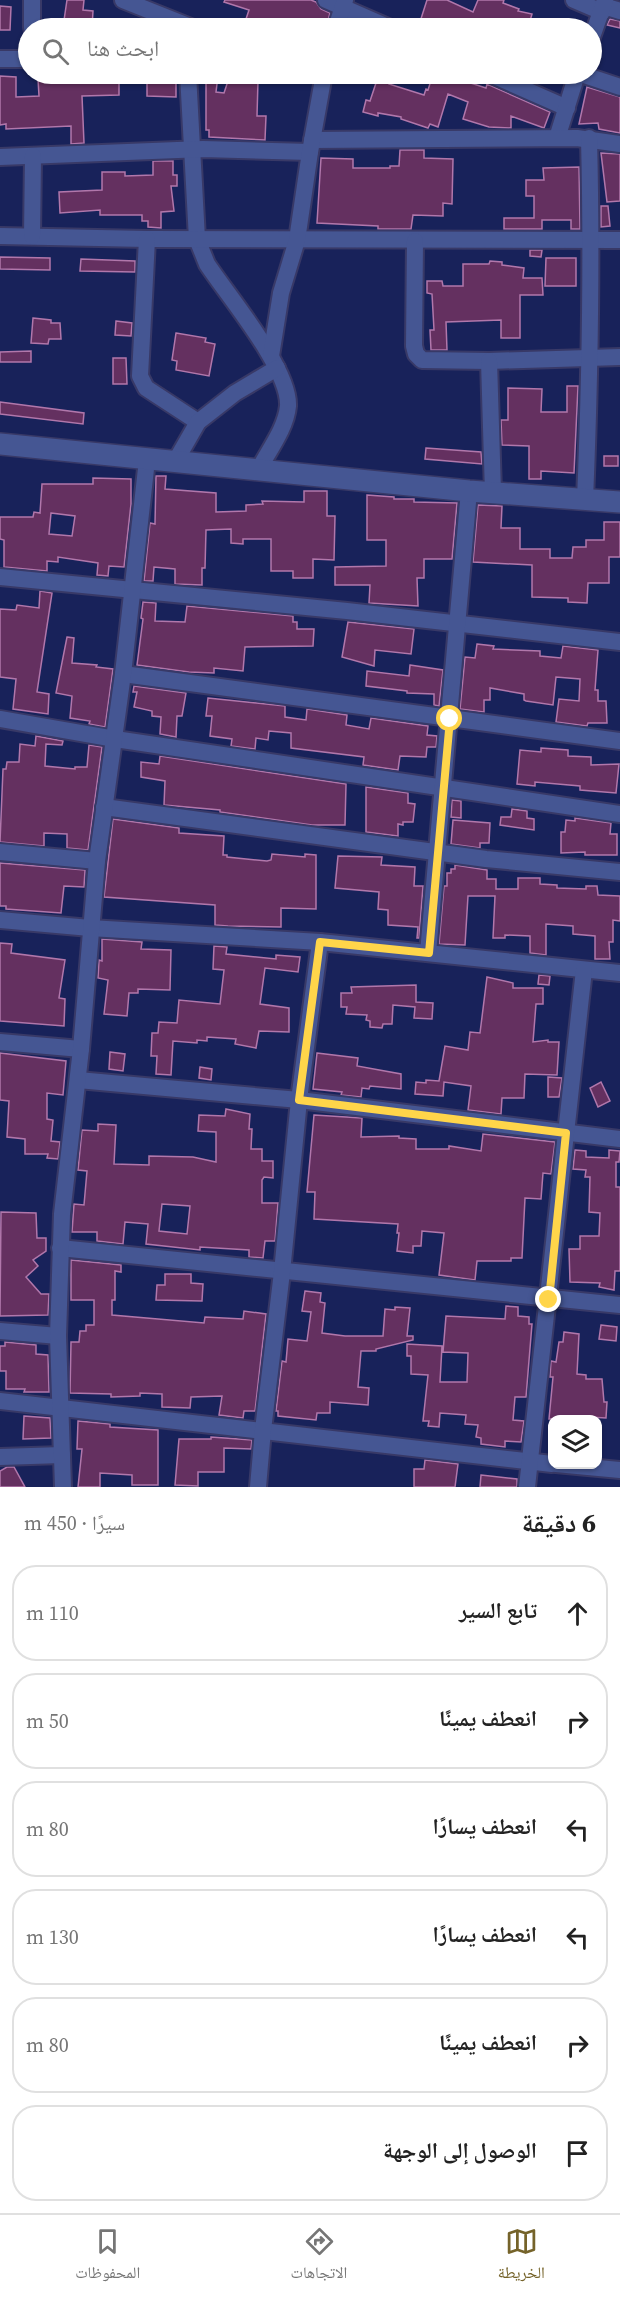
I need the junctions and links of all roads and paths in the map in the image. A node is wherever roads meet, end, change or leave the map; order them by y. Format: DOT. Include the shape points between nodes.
graph roads {
  1 [pos="32,0"];
  2 [pos="123,0"];
  3 [pos="327,0"];
  4 [pos="574,0"];
  5 [pos="344,4"];
  6 [pos="608,7"];
  7 [pos="32,18"];
  8 [pos="168,18"];
  9 [pos="371,18"];
  10 [pos="0,59"];
  11 [pos="18,59"];
  12 [pos="602,81"];
  13 [pos="188,84"];
  14 [pos="318,84"];
  15 [pos="513,84"];
  16 [pos="575,84"];
  17 [pos="620,87"];
  18 [pos="567,108"];
  19 [pos="557,138"];
  20 [pos="589,138"];
  21 [pos="620,144"];
  22 [pos="311,146"];
  23 [pos="191,149"];
  24 [pos="33,156"];
  25 [pos="0,157"];
  26 [pos="0,236"];
  27 [pos="32,237"];
  28 [pos="147,239"];
  29 [pos="197,239"];
  30 [pos="297,240"];
  31 [pos="591,240"];
  32 [pos="620,240"];
  33 [pos="415,241"];
  34 [pos="591,357"];
  35 [pos="620,357"];
  36 [pos="489,361"];
  37 [pos="274,362"];
  38 [pos="198,422"];
  39 [pos="0,444"];
  40 [pos="147,460"];
  41 [pos="175,462"];
  42 [pos="260,469"];
  43 [pos="469,491"];
  44 [pos="493,493"];
  45 [pos="585,500"];
  46 [pos="620,502"];
  47 [pos="0,577"];
  48 [pos="133,591"];
  49 [pos="459,624"];
  50 [pos="620,642"];
  51 [pos="123,674"];
  52 [pos="0,719"];
  53 [pos="450,719"];
  54 [pos="115,739"];
  55 [pos="620,741"];
  56 [pos="444,787"];
  57 [pos="104,807"];
  58 [pos="620,814"];
  59 [pos="0,852"];
  60 [pos="439,852"];
  61 [pos="97,861"];
  62 [pos="620,872"];
  63 [pos="0,920"];
  64 [pos="90,928"];
  65 [pos="320,942"];
  66 [pos="429,953"];
  67 [pos="584,969"];
  68 [pos="620,973"];
  69 [pos="0,1042"];
  70 [pos="81,1049"];
  71 [pos="78,1080"];
  72 [pos="299,1100"];
  73 [pos="566,1133"];
  74 [pos="620,1138"];
  75 [pos="60,1248"];
  76 [pos="282,1272"];
  77 [pos="549,1300"];
  78 [pos="620,1305"];
  79 [pos="0,1331"];
  80 [pos="58,1336"];
  81 [pos="0,1401"];
  82 [pos="62,1409"];
  83 [pos="263,1430"];
  84 [pos="62,1455"];
  85 [pos="0,1457"];
  86 [pos="530,1462"];
  87 [pos="548,1464"];
  88 [pos="602,1468"];
  89 [pos="620,1470"];
  90 [pos="63,1487"];
  91 [pos="258,1487"];
  92 [pos="527,1487"];
  1 -- 7 [label="street"];
  2 -- 8 [label="street"];
  3 -- 5 [label="street"];
  4 -- 6 [label="street"];
  5 -- 9 [label="street"];
  10 -- 11 [label="street"];
  12 -- 17 [label="street"];
  13 -- 23 [label="street"];
  14 -- 22 [label="street"];
  15 -- 18 [label="street"];
  16 -- 18 [label="street"];
  18 -- 19 [label="street"];
  19 -- 20 [label="street"];
  19 -- 22 [label="street"];
  20 -- 21 [label="street"];
  20 -- 31 [label="street"];
  22 -- 23 [label="street"];
  22 -- 30 [label="street"];
  23 -- 24 [label="street"];
  23 -- 29 [label="street"];
  24 -- 25 [label="street"];
  24 -- 27 [label="street"];
  26 -- 27 [label="street"];
  27 -- 28 [label="street"];
  28 -- 29 [label="street"];
  28 -- 38 [label="street" via="142,383"];
  29 -- 30 [label="street"];
  29 -- 37 [label="street" via="207,264"];
  30 -- 33 [label="street"];
  30 -- 37 [label="street" via="281,293"];
  31 -- 32 [label="street"];
  31 -- 33 [label="street"];
  31 -- 34 [label="street"];
  33 -- 36 [label="street" via="416,354 422,360"];
  34 -- 35 [label="street"];
  34 -- 36 [label="street"];
  34 -- 45 [label="street"];
  36 -- 44 [label="street"];
  37 -- 38 [label="street"];
  37 -- 42 [label="street" via="288,405"];
  38 -- 41 [label="street"];
  39 -- 40 [label="street"];
  40 -- 41 [label="street"];
  40 -- 48 [label="street"];
  41 -- 42 [label="street"];
  42 -- 43 [label="street"];
  43 -- 44 [label="street"];
  43 -- 49 [label="street"];
  44 -- 45 [label="street"];
  45 -- 46 [label="street"];
  47 -- 48 [label="street"];
  48 -- 49 [label="street"];
  48 -- 51 [label="street"];
  49 -- 50 [label="street"];
  49 -- 53 [label="street"];
  51 -- 53 [label="street"];
  51 -- 54 [label="street"];
  52 -- 54 [label="street"];
  53 -- 55 [label="street"];
  53 -- 56 [label="street"];
  54 -- 56 [label="street"];
  54 -- 57 [label="street"];
  56 -- 58 [label="street"];
  56 -- 60 [label="street"];
  57 -- 60 [label="street"];
  57 -- 61 [label="street"];
  59 -- 61 [label="street"];
  60 -- 62 [label="street"];
  60 -- 66 [label="street"];
  61 -- 64 [label="street"];
  63 -- 64 [label="street"];
  64 -- 65 [label="street"];
  64 -- 70 [label="street"];
  65 -- 66 [label="street"];
  65 -- 72 [label="street"];
  66 -- 67 [label="street"];
  67 -- 68 [label="street"];
  67 -- 73 [label="street"];
  69 -- 70 [label="street"];
  70 -- 71 [label="street"];
  71 -- 72 [label="street"];
  71 -- 75 [label="street"];
  72 -- 73 [label="street"];
  72 -- 76 [label="street"];
  73 -- 74 [label="street"];
  73 -- 77 [label="street"];
  75 -- 76 [label="street"];
  75 -- 80 [label="street"];
  76 -- 77 [label="street"];
  76 -- 83 [label="street"];
  77 -- 78 [label="street"];
  77 -- 86 [label="street"];
  79 -- 80 [label="street"];
  80 -- 82 [label="street"];
  81 -- 82 [label="street"];
  82 -- 83 [label="street"];
  82 -- 84 [label="street"];
  83 -- 86 [label="street"];
  83 -- 91 [label="street"];
  84 -- 85 [label="street"];
  84 -- 90 [label="street"];
  86 -- 87 [label="street"];
  86 -- 92 [label="street"];
  88 -- 89 [label="street"];
}
